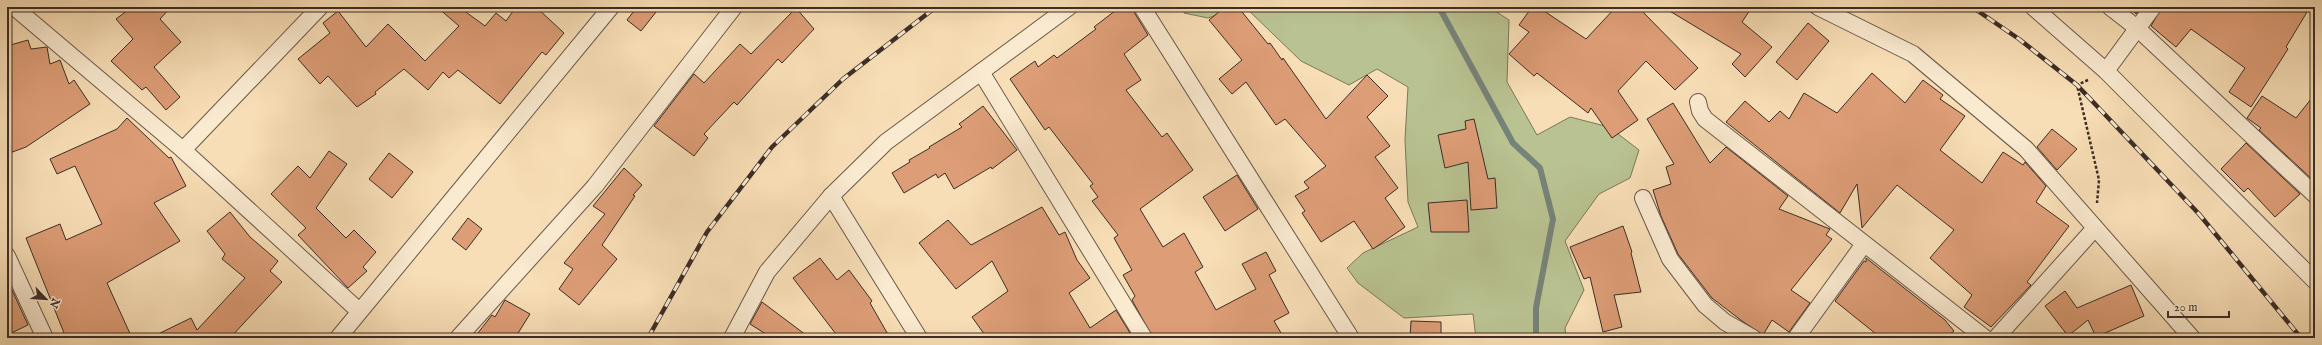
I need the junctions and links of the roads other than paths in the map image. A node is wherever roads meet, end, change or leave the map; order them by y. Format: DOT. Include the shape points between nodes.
graph roads {
  1 [pos="14,7"];
  2 [pos="320,7"];
  3 [pos="734,7"];
  4 [pos="1069,7"];
  5 [pos="1142,7"];
  6 [pos="1818,7"];
  7 [pos="2033,7"];
  8 [pos="2110,7"];
  9 [pos="2153,7"];
  10 [pos="607,8"];
  11 [pos="2137,28"];
  12 [pos="2106,71"];
  13 [pos="980,72"];
  14 [pos="1698,102"];
  15 [pos="183,150"];
  16 [pos="2315,195"];
  17 [pos="831,196"];
  18 [pos="1643,198"];
  19 [pos="2095,228"];
  20 [pos="1864,244"];
  21 [pos="7,256"];
  22 [pos="2315,281"];
  23 [pos="359,312"];
  24 [pos="45,338"];
  25 [pos="338,338"];
  26 [pos="458,338"];
  27 [pos="732,338"];
  28 [pos="919,338"];
  29 [pos="1144,338"];
  30 [pos="1351,338"];
  31 [pos="1753,338"];
  32 [pos="1796,338"];
  33 [pos="1985,338"];
  34 [pos="1996,338"];
  35 [pos="2192,338"];
  1 -- 15 [label="street"];
  2 -- 15 [label="street"];
  3 -- 26 [label="street" via="595,186"];
  4 -- 13 [label="street"];
  5 -- 30 [label="street"];
  6 -- 19 [label="street" via="1913,54 2026,149"];
  7 -- 12 [label="street"];
  8 -- 11 [label="street"];
  9 -- 11 [label="street"];
  10 -- 23 [label="street"];
  11 -- 12 [label="street"];
  11 -- 16 [label="street"];
  12 -- 22 [label="street"];
  13 -- 17 [label="street" via="886,142"];
  13 -- 29 [label="street"];
  14 -- 20 [label="street" via="1705,119"];
  15 -- 23 [label="street"];
  17 -- 27 [label="street" via="767,272"];
  17 -- 28 [label="street"];
  18 -- 31 [label="street" via="1670,259 1705,305 1726,322"];
  19 -- 34 [label="street"];
  19 -- 35 [label="street"];
  20 -- 32 [label="street"];
  20 -- 33 [label="street"];
  21 -- 24 [label="street"];
  23 -- 25 [label="street"];
}
